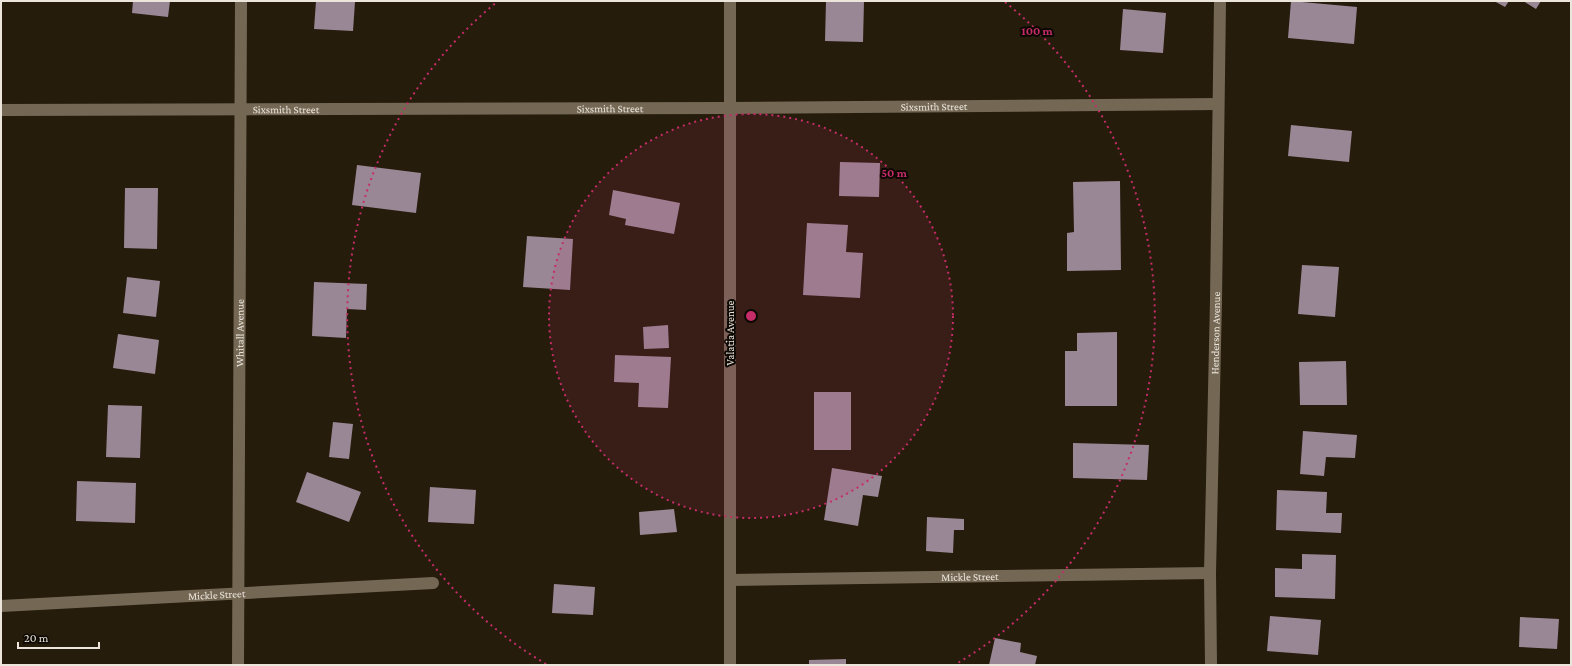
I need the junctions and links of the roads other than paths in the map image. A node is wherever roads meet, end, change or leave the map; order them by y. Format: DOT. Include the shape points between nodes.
graph roads {
  1 [pos="241,1"];
  2 [pos="730,1"];
  3 [pos="1220,1"];
  4 [pos="1218,104"];
  5 [pos="730,108"];
  6 [pos="240,109"];
  7 [pos="1,110"];
  8 [pos="1210,573"];
  9 [pos="730,580"];
  10 [pos="433,583"];
  11 [pos="238,593"];
  12 [pos="1,606"];
  13 [pos="238,665"];
  14 [pos="730,665"];
  15 [pos="1211,665"];
  1 -- 6 [label="street, Whitall Avenue"];
  2 -- 5 [label="street, Valatia Avenue"];
  3 -- 4 [label="street, Henderson Avenue"];
  4 -- 5 [label="street, Sixsmith Street"];
  4 -- 8 [label="street, Henderson Avenue"];
  5 -- 6 [label="street, Sixsmith Street"];
  5 -- 9 [label="street, Valatia Avenue"];
  6 -- 7 [label="street, Sixsmith Street"];
  6 -- 11 [label="street, Whitall Avenue"];
  8 -- 9 [label="street, Mickle Street"];
  8 -- 15 [label="street, Henderson Avenue"];
  9 -- 14 [label="street, Valatia Avenue"];
  10 -- 11 [label="street, Mickle Street"];
  11 -- 12 [label="street, Mickle Street"];
  11 -- 13 [label="street, Whitall Avenue"];
}
